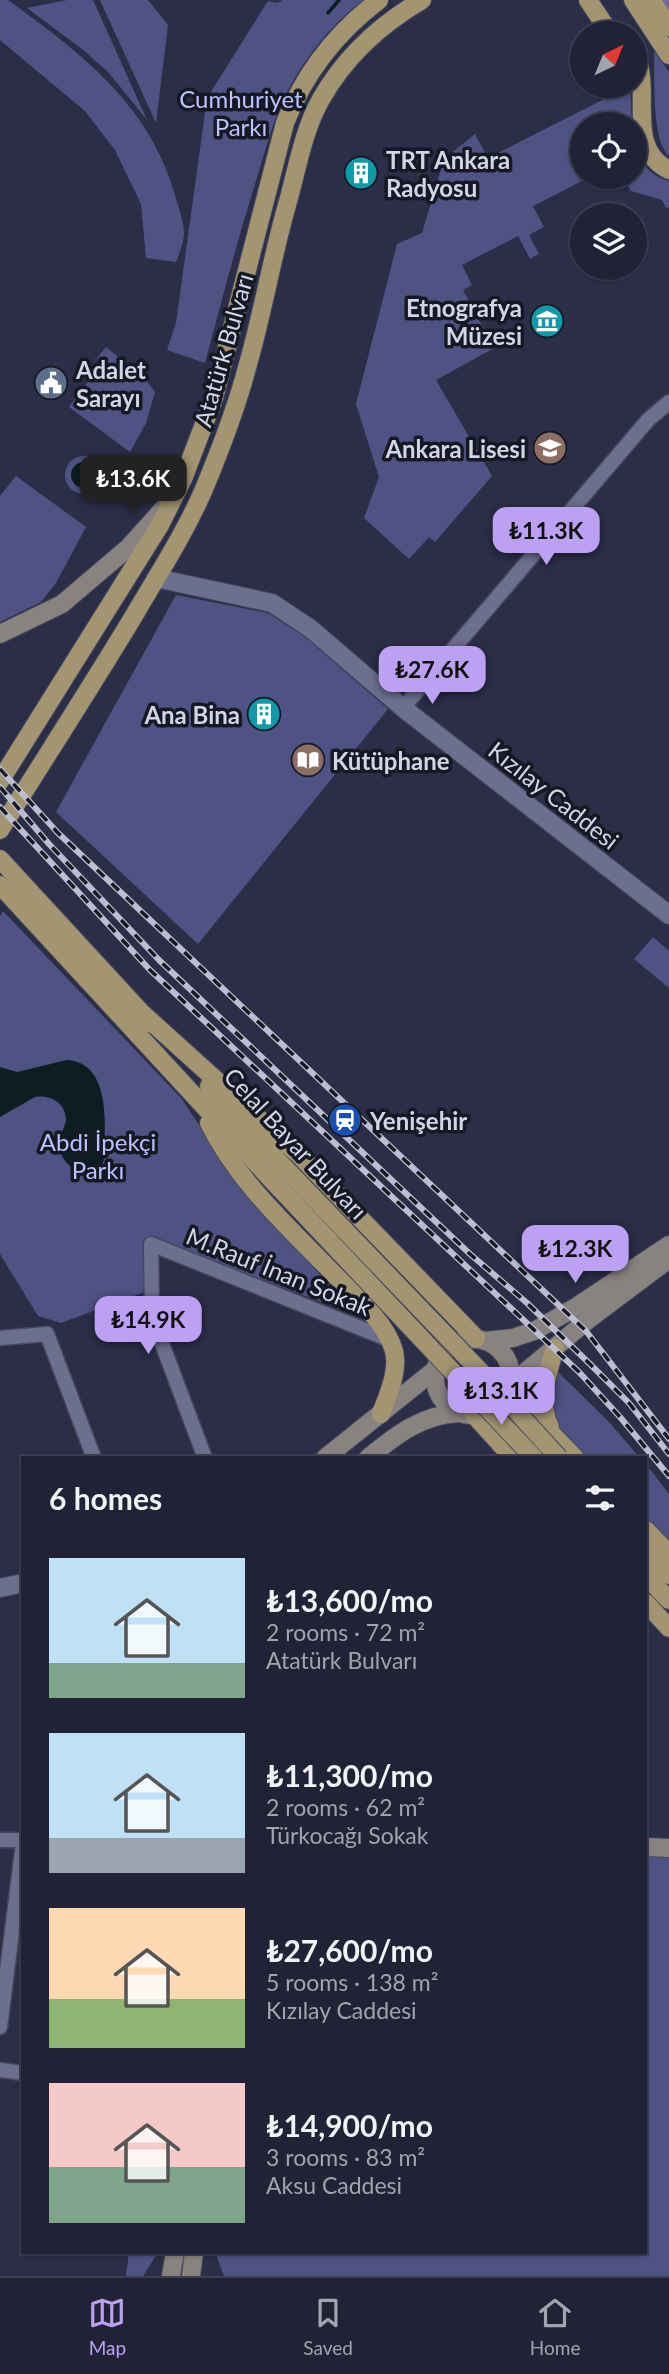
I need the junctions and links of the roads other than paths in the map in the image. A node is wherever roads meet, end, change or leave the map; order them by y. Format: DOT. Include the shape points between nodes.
graph roads {
  1 [pos="379,0"];
  2 [pos="422,0"];
  3 [pos="588,0"];
  4 [pos="602,0"];
  5 [pos="633,0"];
  6 [pos="660,12"];
  7 [pos="602,21"];
  8 [pos="616,21"];
  9 [pos="669,55"];
  10 [pos="642,98"];
  11 [pos="647,169"];
  12 [pos="669,170"];
  13 [pos="669,181"];
  14 [pos="669,402"];
  15 [pos="176,492"];
  16 [pos="156,578"];
  17 [pos="0,634"];
  18 [pos="403,708"];
  19 [pos="0,780"];
  20 [pos="0,830"];
  21 [pos="0,859"];
  22 [pos="0,885"];
  23 [pos="27,901"];
  24 [pos="669,915"];
  25 [pos="144,1016"];
  26 [pos="198,1101"];
  27 [pos="276,1172"];
  28 [pos="669,1245"];
  29 [pos="669,1259"];
  30 [pos="0,1338"];
  31 [pos="480,1339"];
  32 [pos="390,1340"];
  33 [pos="555,1348"];
  34 [pos="436,1369"];
  35 [pos="510,1387"];
  36 [pos="381,1413"];
  37 [pos="467,1414"];
  38 [pos="555,1437"];
  39 [pos="93,1456"];
  40 [pos="204,1456"];
  41 [pos="327,1456"];
  42 [pos="371,1456"];
  43 [pos="511,1456"];
  44 [pos="532,1456"];
  45 [pos="557,1456"];
  46 [pos="573,1456"];
  47 [pos="647,1531"];
  48 [pos="647,1552"];
  49 [pos="669,1554"];
  50 [pos="669,1575"];
  51 [pos="647,1577"];
  52 [pos="21,1583"];
  53 [pos="0,1588"];
  54 [pos="669,1600"];
  55 [pos="647,1604"];
  56 [pos="669,1628"];
  57 [pos="0,1840"];
  58 [pos="21,1842"];
  59 [pos="647,1847"];
  60 [pos="669,1848"];
  61 [pos="21,1858"];
  62 [pos="0,2027"];
  63 [pos="0,2070"];
  64 [pos="21,2073"];
  65 [pos="175,2254"];
  66 [pos="194,2254"];
  67 [pos="171,2276"];
  68 [pos="191,2276"];
  1 -- 15 [label="main road, Atatürk Bulvarı" via="356,17 327,50 292,105 214,398"];
  2 -- 16 [label="main road, Atatürk Bulvarı" via="373,35 344,65 313,116 279,231 237,405 181,538"];
  3 -- 7 [label="main road"];
  4 -- 8 [label="main road"];
  5 -- 6 [label="main road"];
  6 -- 9 [label="main road"];
  10 -- 12 [label="main road" via="644,144 650,156"];
  11 -- 13 [label="main road"];
  14 -- 18 [label="street" via="648,420"];
  15 -- 17 [label="main road, Atatürk Bulvarı" via="147,528 62,604"];
  15 -- 19 [label="main road, Atatürk Bulvarı" via="160,525"];
  16 -- 18 [label="street, Kızılay Caddesi" via="272,603 311,629"];
  16 -- 20 [label="main road, Atatürk Bulvarı"];
  18 -- 24 [label="street, Kızılay Caddesi"];
  21 -- 23 [label="main road, Celal Bayar Bulvarı"];
  22 -- 23 [label="main road, Celal Bayar Bulvarı"];
  23 -- 25 [label="main road, Celal Bayar Bulvarı"];
  23 -- 26 [label="main road, Celal Bayar Bulvarı"];
  25 -- 27 [label="main road, Celal Bayar Bulvarı"];
  25 -- 31 [label="main road" via="298,1154"];
  26 -- 27 [label="main road, Celal Bayar Bulvarı"];
  26 -- 32 [label="main road" via="243,1178 362,1303"];
  27 -- 44 [label="main road, Celal Bayar Bulvarı, bridge"];
  27 -- 45 [label="main road, Celal Bayar Bulvarı, bridge" via="480,1371"];
  28 -- 31 [label="main road" via="525,1335"];
  29 -- 33 [label="main road"];
  30 -- 39 [label="street" via="47,1334"];
  31 -- 34 [label="main road" via="450,1346"];
  31 -- 35 [label="main road" via="506,1357"];
  32 -- 36 [label="main road" via="394,1376"];
  32 -- 40 [label="street, M.Rauf İnan Sokak" via="151,1244 152,1317"];
  33 -- 35 [label="main road"];
  33 -- 38 [label="main road" via="543,1410"];
  34 -- 36 [label="main road"];
  34 -- 37 [label="main road" via="439,1395"];
  35 -- 37 [label="main road" via="495,1409"];
  35 -- 38 [label="main road"];
  36 -- 41 [label="main road"];
  37 -- 42 [label="main road" via="442,1414 414,1424"];
  37 -- 43 [label="main road"];
  38 -- 46 [label="main road"];
  47 -- 49 [label="main road"];
  48 -- 50 [label="main road"];
  51 -- 54 [label="main road"];
  52 -- 53 [label="street"];
  55 -- 56 [label="main road"];
  57 -- 58 [label="street"];
  59 -- 60 [label="main road"];
  61 -- 62 [label="street"];
  63 -- 64 [label="street"];
  65 -- 67 [label="main road"];
  66 -- 68 [label="main road"];
}
